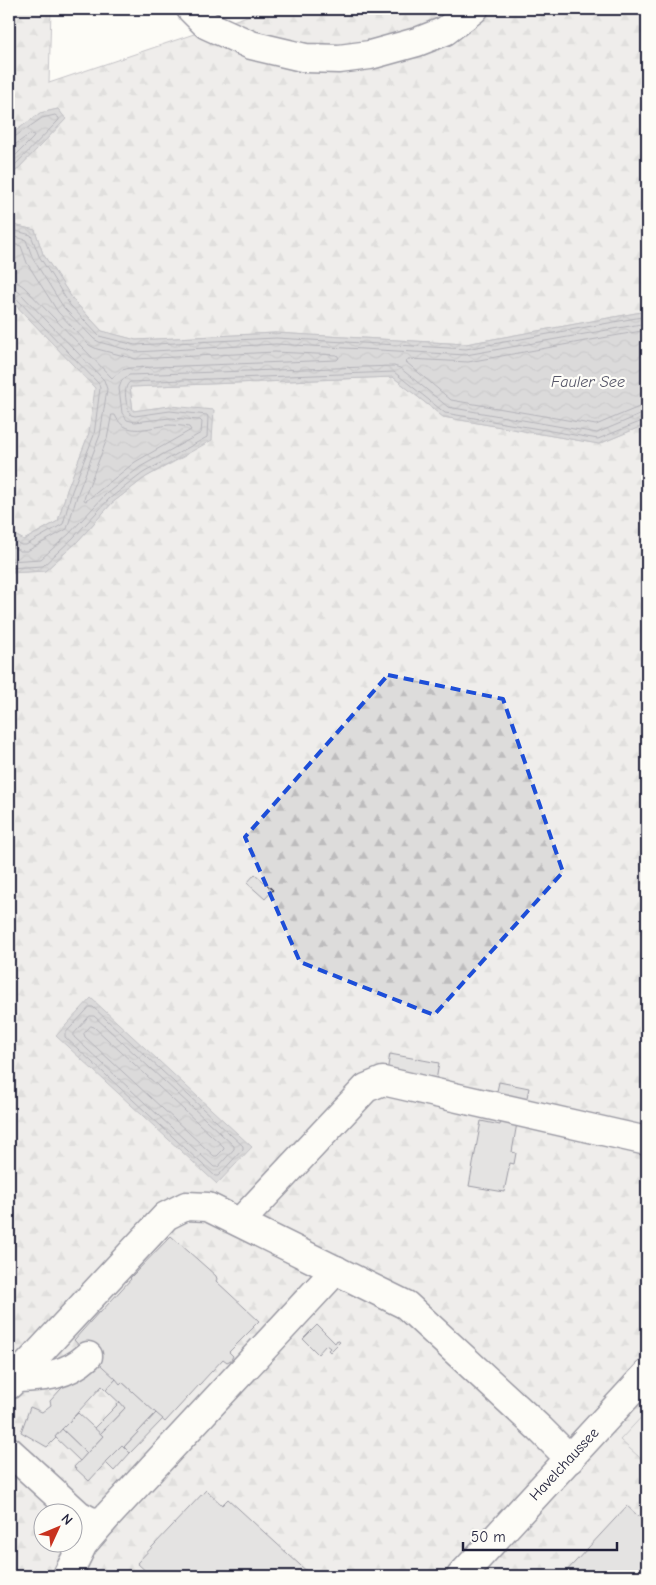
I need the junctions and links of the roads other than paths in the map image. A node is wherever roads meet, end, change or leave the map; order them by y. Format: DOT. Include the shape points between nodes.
graph roads {
  1 [pos="191,9"];
  2 [pos="474,9"];
  3 [pos="647,1141"];
  4 [pos="240,1222"];
  5 [pos="336,1270"];
  6 [pos="88,1356"];
  7 [pos="647,1374"];
  8 [pos="12,1382"];
  9 [pos="9,1451"];
  10 [pos="570,1459"];
  11 [pos="103,1521"];
  12 [pos="67,1576"];
  13 [pos="461,1576"];
  1 -- 2 [label="street" via="208,25 250,45 306,58 338,59 370,55 417,42 445,31"];
  3 -- 4 [label="street" via="383,1081 366,1088"];
  4 -- 5 [label="street"];
  4 -- 8 [label="street" via="208,1207 186,1206 166,1216"];
  5 -- 10 [label="street" via="406,1305"];
  5 -- 11 [label="street"];
  6 -- 8 [label="street" via="64,1372"];
  7 -- 10 [label="street, Havelchaussee"];
  9 -- 11 [label="street" via="78,1515 92,1522"];
  10 -- 13 [label="street, Havelchaussee"];
  11 -- 12 [label="street" via="83,1544"];
}
